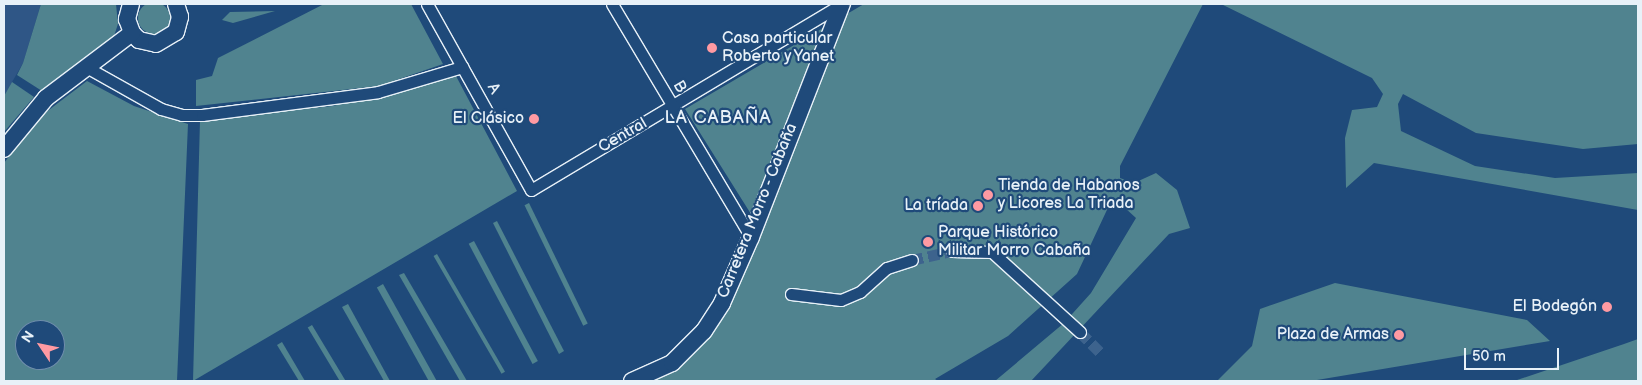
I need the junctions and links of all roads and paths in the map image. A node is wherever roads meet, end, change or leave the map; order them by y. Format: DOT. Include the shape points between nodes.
graph roads {
  1 [pos="131,4"];
  2 [pos="176,4"];
  3 [pos="427,4"];
  4 [pos="612,4"];
  5 [pos="841,4"];
  6 [pos="132,33"];
  7 [pos="462,67"];
  8 [pos="88,68"];
  9 [pos="672,106"];
  10 [pos="4,149"];
  11 [pos="531,190"];
  12 [pos="751,237"];
  13 [pos="952,251"];
  14 [pos="912,260"];
  15 [pos="791,294"];
  16 [pos="1080,332"];
  17 [pos="632,381"];
  1 -- 6 [label="street" via="127,19"];
  2 -- 6 [label="street" via="179,24 170,38 156,44 147,43"];
  3 -- 7 [label="street, A"];
  4 -- 9 [label="street, B"];
  5 -- 9 [label="street, Central"];
  5 -- 12 [label="street, Carretera Morro - Cabaña"];
  6 -- 8 [label="street"];
  7 -- 8 [label="street" via="378,92 202,115 182,115 160,109"];
  7 -- 11 [label="street, A"];
  8 -- 10 [label="street" via="46,98"];
  9 -- 11 [label="street, Central"];
  9 -- 12 [label="street, B"];
  12 -- 17 [label="street, Carretera Morro - Cabaña" via="722,304 704,332 672,363"];
  13 -- 16 [label="street" via="992,252"];
  14 -- 15 [label="street" via="896,263 860,292 841,300"];
}
